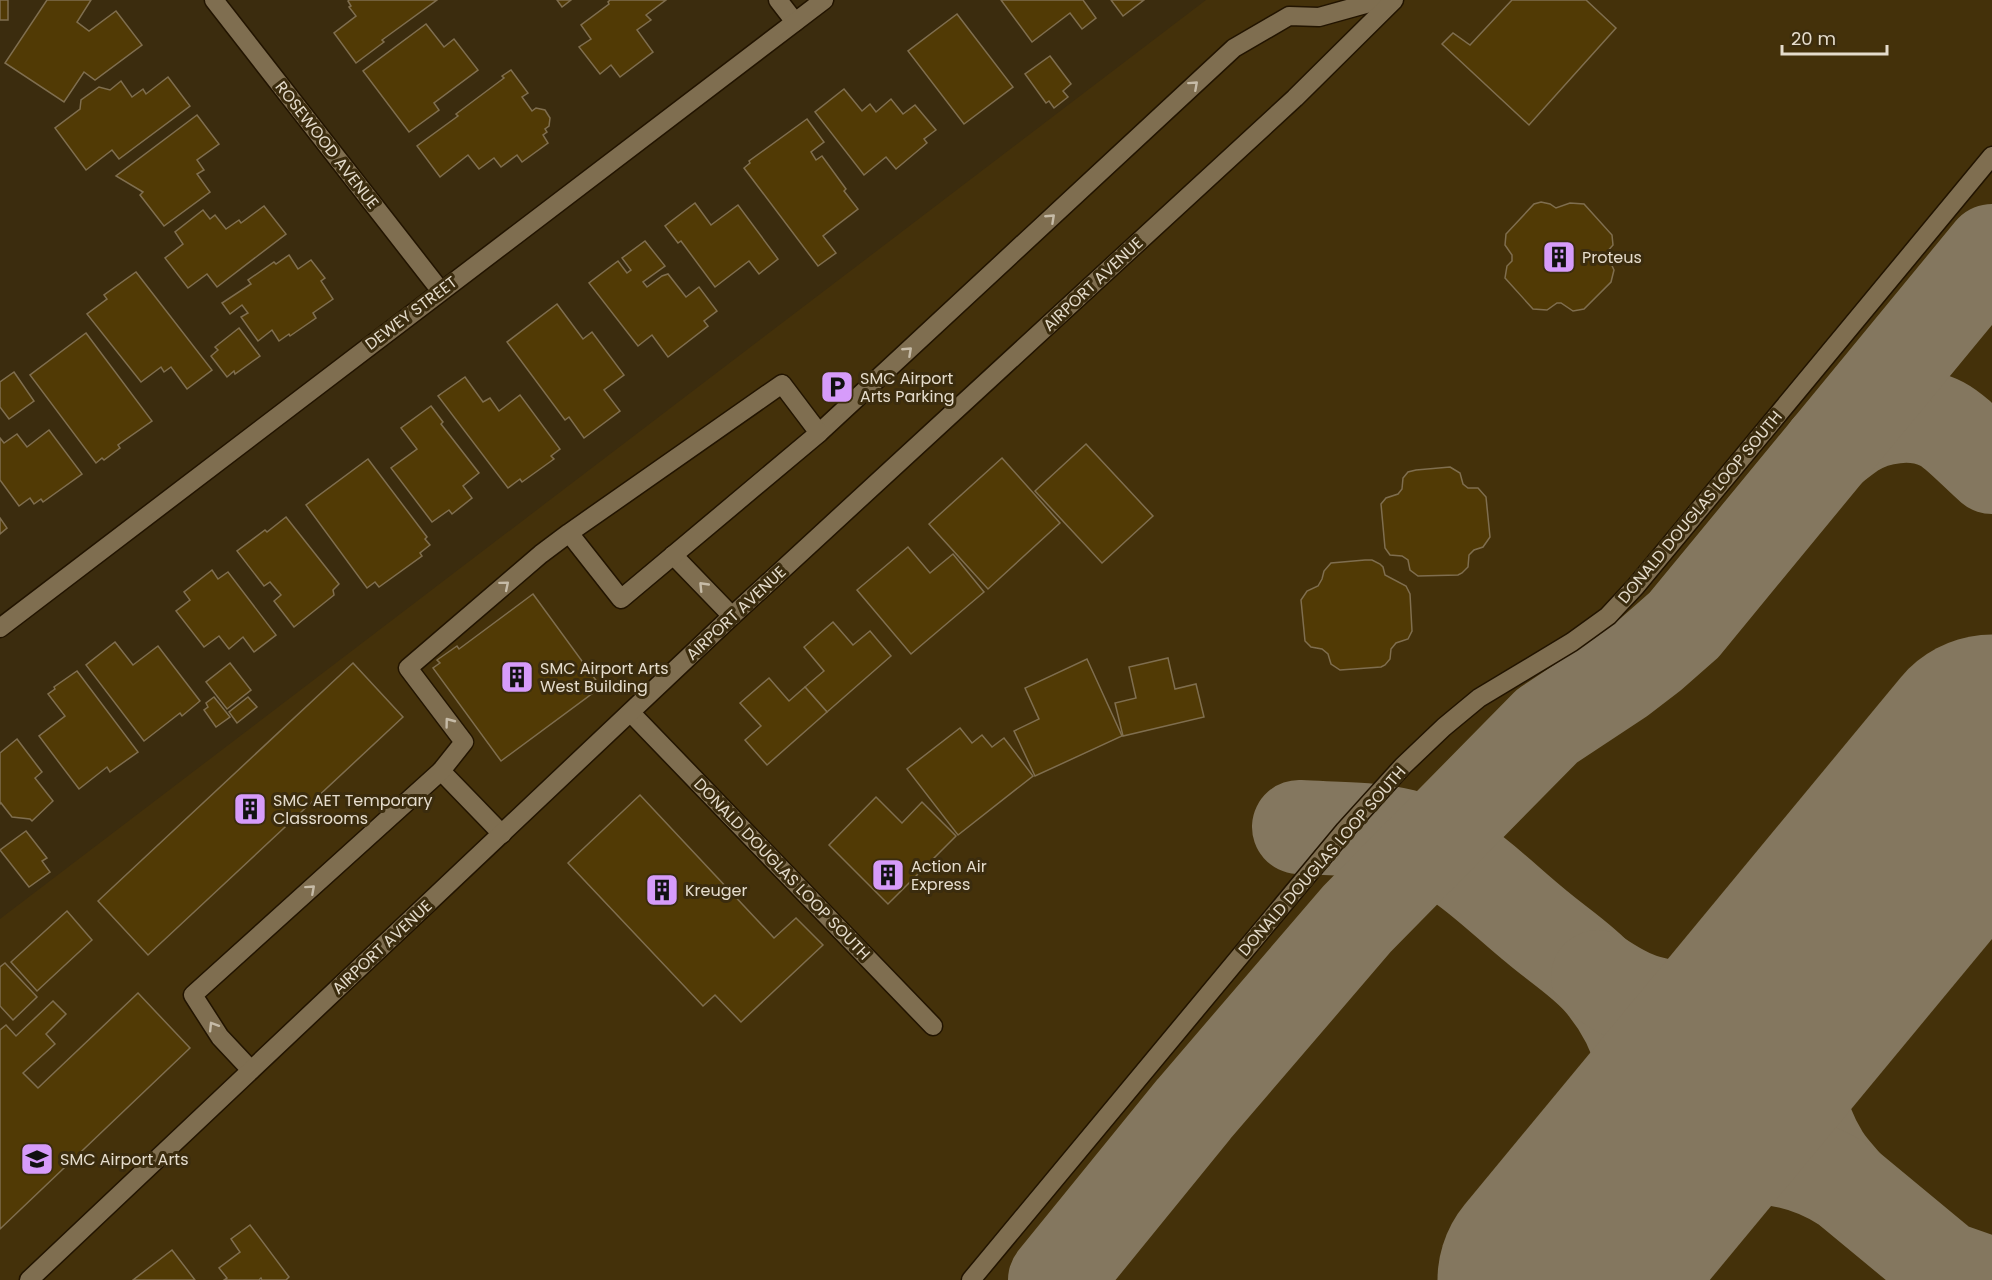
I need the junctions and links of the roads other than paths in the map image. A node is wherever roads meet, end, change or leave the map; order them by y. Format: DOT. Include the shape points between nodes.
graph roads {
  1 [pos="214,0"];
  2 [pos="778,0"];
  3 [pos="824,0"];
  4 [pos="1380,0"];
  5 [pos="1394,0"];
  6 [pos="795,22"];
  7 [pos="1992,156"];
  8 [pos="440,291"];
  9 [pos="819,433"];
  10 [pos="569,533"];
  11 [pos="673,555"];
  12 [pos="732,616"];
  13 [pos="0,627"];
  14 [pos="632,713"];
  15 [pos="441,771"];
  16 [pos="502,834"];
  17 [pos="933,1026"];
  18 [pos="251,1070"];
  19 [pos="29,1280"];
  20 [pos="971,1280"];
  1 -- 8 [label="street, ROSEWOOD AVENUE"];
  2 -- 6 [label="street"];
  3 -- 6 [label="street, DEWEY STREET"];
  9 -- 4 [label="street, one-way" via="1234,48 1289,16 1319,17"];
  5 -- 12 [label="street, AIRPORT AVENUE" via="1286,106"];
  6 -- 8 [label="street, DEWEY STREET"];
  7 -- 20 [label="street, DONALD DOUGLAS LOOP SOUTH" via="1636,586 1608,615 1572,642 1479,698 1403,766 1366,806"];
  8 -- 13 [label="street, DEWEY STREET"];
  9 -- 10 [label="street" via="782,384"];
  9 -- 11 [label="street"];
  10 -- 11 [label="street" via="621,599"];
  15 -- 10 [label="street, one-way" via="464,742 408,668"];
  12 -- 11 [label="street, one-way"];
  12 -- 14 [label="street, AIRPORT AVENUE"];
  14 -- 16 [label="street, AIRPORT AVENUE"];
  14 -- 17 [label="street, DONALD DOUGLAS LOOP SOUTH"];
  15 -- 16 [label="street"];
  18 -- 15 [label="street, one-way" via="220,1037 194,995"];
  16 -- 18 [label="street, AIRPORT AVENUE"];
  18 -- 19 [label="street, AIRPORT AVENUE"];
}
